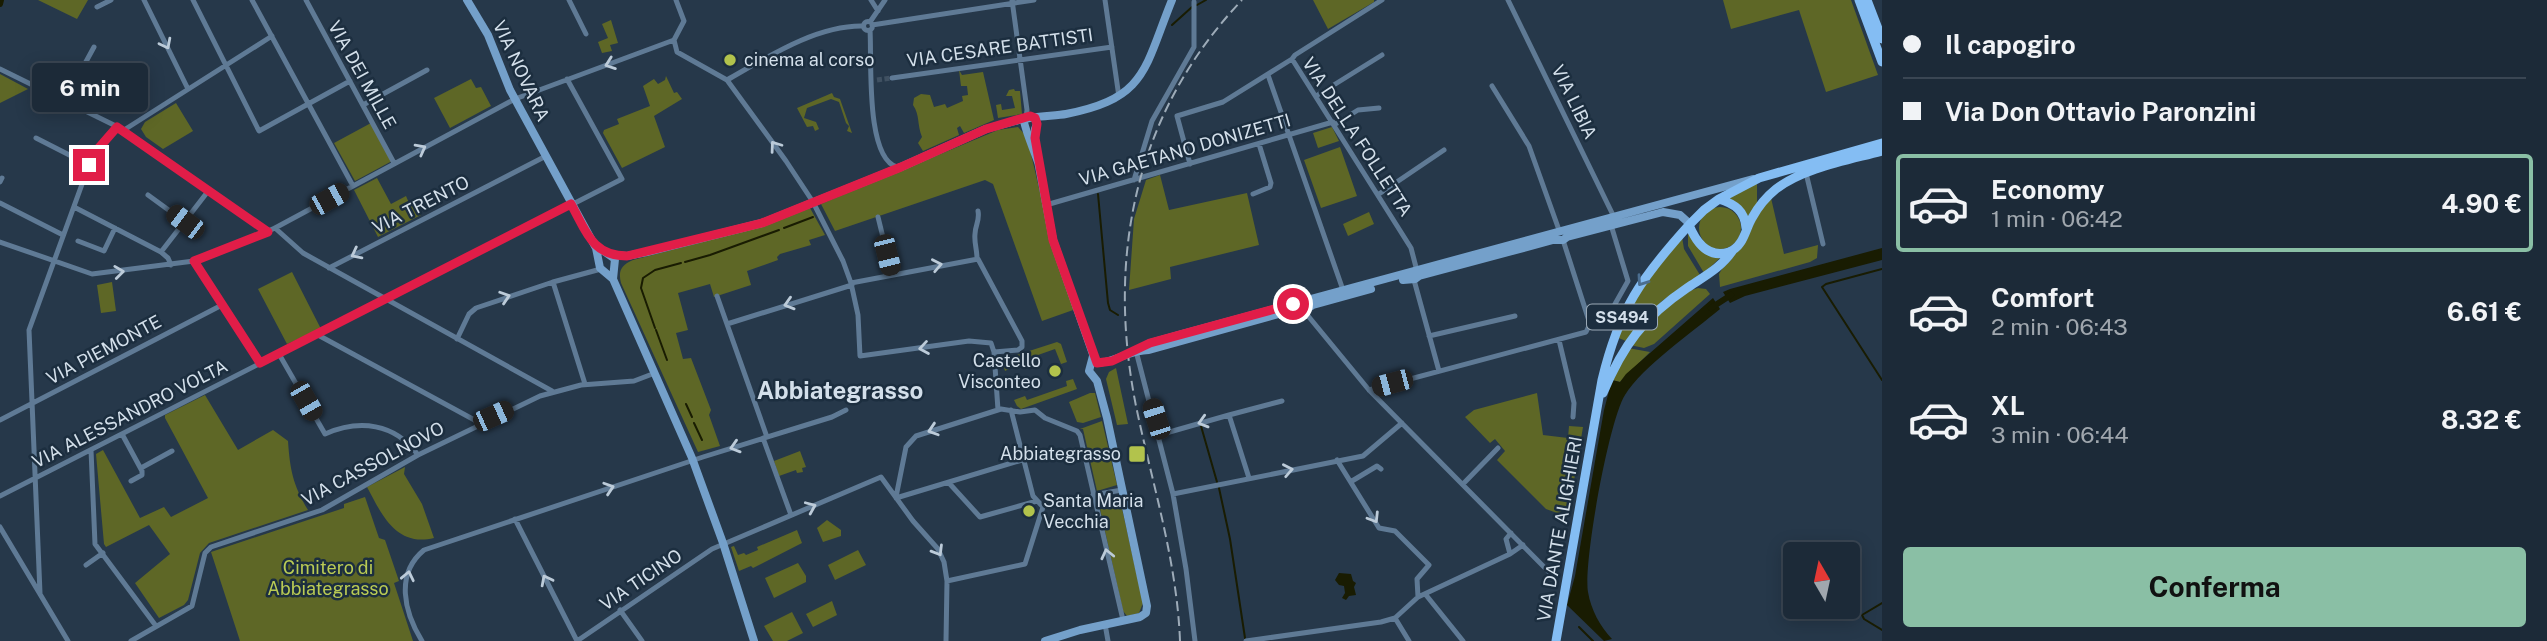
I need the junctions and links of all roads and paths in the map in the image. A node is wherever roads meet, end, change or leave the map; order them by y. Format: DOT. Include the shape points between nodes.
graph roads {
  1 [pos="111,0"];
  2 [pos="144,0"];
  3 [pos="193,0"];
  4 [pos="252,0"];
  5 [pos="306,0"];
  6 [pos="467,0"];
  7 [pos="569,0"];
  8 [pos="676,0"];
  9 [pos="871,0"];
  10 [pos="885,0"];
  11 [pos="1034,0"];
  12 [pos="1105,0"];
  13 [pos="1172,0"];
  14 [pos="1380,0"];
  15 [pos="1508,0"];
  16 [pos="1859,0"];
  17 [pos="1867,0"];
  18 [pos="1012,2"];
  19 [pos="1194,2"];
  20 [pos="97,7"];
  21 [pos="878,11"];
  22 [pos="871,26"];
  23 [pos="586,34"];
  24 [pos="272,36"];
  25 [pos="675,39"];
  26 [pos="1882,39"];
  27 [pos="94,47"];
  28 [pos="1112,47"];
  29 [pos="1382,55"];
  30 [pos="1020,59"];
  31 [pos="1292,59"];
  32 [pos="1882,62"];
  33 [pos="226,66"];
  34 [pos="0,69"];
  35 [pos="427,70"];
  36 [pos="1268,75"];
  37 [pos="892,78"];
  38 [pos="567,79"];
  39 [pos="727,80"];
  40 [pos="350,81"];
  41 [pos="1492,86"];
  42 [pos="188,89"];
  43 [pos="1316,96"];
  44 [pos="1119,97"];
  45 [pos="515,99"];
  46 [pos="64,102"];
  47 [pos="309,104"];
  48 [pos="363,105"];
  49 [pos="1380,108"];
  50 [pos="1030,121"];
  51 [pos="1333,123"];
  52 [pos="117,127"];
  53 [pos="124,130"];
  54 [pos="1288,135"];
  55 [pos="36,138"];
  56 [pos="1259,144"];
  57 [pos="1881,145"];
  58 [pos="1444,150"];
  59 [pos="546,156"];
  60 [pos="394,163"];
  61 [pos="1190,164"];
  62 [pos="89,165"];
  63 [pos="901,167"];
  64 [pos="1806,173"];
  65 [pos="1759,178"];
  66 [pos="1134,180"];
  67 [pos="353,186"];
  68 [pos="209,190"];
  69 [pos="1253,194"];
  70 [pos="1378,194"];
  71 [pos="148,195"];
  72 [pos="1692,195"];
  73 [pos="1718,200"];
  74 [pos="0,203"];
  75 [pos="571,204"];
  76 [pos="815,205"];
  77 [pos="1046,205"];
  78 [pos="74,207"];
  79 [pos="978,211"];
  80 [pos="878,217"];
  81 [pos="1612,221"];
  82 [pos="185,222"];
  83 [pos="1690,224"];
  84 [pos="115,228"];
  85 [pos="1746,228"];
  86 [pos="275,229"];
  87 [pos="268,232"];
  88 [pos="63,235"];
  89 [pos="1562,235"];
  90 [pos="78,241"];
  91 [pos="0,242"];
  92 [pos="1823,244"];
  93 [pos="1733,250"];
  94 [pos="161,252"];
  95 [pos="627,256"];
  96 [pos="976,258"];
  97 [pos="53,261"];
  98 [pos="194,261"];
  99 [pos="604,261"];
  100 [pos="171,265"];
  101 [pos="616,266"];
  102 [pos="329,268"];
  103 [pos="892,274"];
  104 [pos="1414,276"];
  105 [pos="613,279"];
  106 [pos="553,282"];
  107 [pos="851,284"];
  108 [pos="1343,291"];
  109 [pos="717,296"];
  110 [pos="386,299"];
  111 [pos="1615,304"];
  112 [pos="222,305"];
  113 [pos="1303,307"];
  114 [pos="1515,316"];
  115 [pos="727,324"];
  116 [pos="318,335"];
  117 [pos="1429,337"];
  118 [pos="457,339"];
  119 [pos="1559,340"];
  120 [pos="1137,350"];
  121 [pos="994,352"];
  122 [pos="279,354"];
  123 [pos="260,363"];
  124 [pos="1097,366"];
  125 [pos="1438,371"];
  126 [pos="655,373"];
  127 [pos="585,384"];
  128 [pos="1369,390"];
  129 [pos="552,391"];
  130 [pos="1282,401"];
  131 [pos="32,404"];
  132 [pos="846,410"];
  133 [pos="998,410"];
  134 [pos="1013,411"];
  135 [pos="1229,415"];
  136 [pos="1573,417"];
  137 [pos="0,420"];
  138 [pos="1402,422"];
  139 [pos="1595,422"];
  140 [pos="480,423"];
  141 [pos="122,434"];
  142 [pos="1159,435"];
  143 [pos="765,438"];
  144 [pos="1498,448"];
  145 [pos="91,450"];
  146 [pos="172,451"];
  147 [pos="418,455"];
  148 [pos="693,460"];
  149 [pos="1022,460"];
  150 [pos="1338,460"];
  151 [pos="141,468"];
  152 [pos="1381,469"];
  153 [pos="36,478"];
  154 [pos="1249,478"];
  155 [pos="131,481"];
  156 [pos="1352,481"];
  157 [pos="948,483"];
  158 [pos="1463,484"];
  159 [pos="1122,489"];
  160 [pos="1173,494"];
  161 [pos="1094,495"];
  162 [pos="0,496"];
  163 [pos="896,498"];
  164 [pos="1037,501"];
  165 [pos="791,516"];
  166 [pos="515,519"];
  167 [pos="0,527"];
  168 [pos="1511,533"];
  169 [pos="723,543"];
  170 [pos="1523,545"];
  171 [pos="103,553"];
  172 [pos="1510,554"];
  173 [pos="86,565"];
  174 [pos="1550,573"];
  175 [pos="947,581"];
  176 [pos="40,593"];
  177 [pos="1426,595"];
  178 [pos="1418,597"];
  179 [pos="620,610"];
  180 [pos="1395,618"];
  181 [pos="1123,620"];
  182 [pos="1105,624"];
  183 [pos="156,626"];
  184 [pos="1557,636"];
  185 [pos="1050,640"];
  186 [pos="68,641"];
  187 [pos="131,641"];
  188 [pos="422,641"];
  189 [pos="577,641"];
  190 [pos="642,641"];
  191 [pos="754,641"];
  192 [pos="946,641"];
  193 [pos="1108,641"];
  194 [pos="1195,641"];
  195 [pos="1246,641"];
  196 [pos="1409,641"];
  197 [pos="1463,641"];
  1 -- 20 [label="street"];
  2 -- 42 [label="street, one-way"];
  3 -- 33 [label="street"];
  4 -- 24 [label="street"];
  5 -- 40 [label="street, VIA DEI MILLE"];
  6 -- 45 [label="street, VIA NOVARA" via="488,35"];
  7 -- 23 [label="street"];
  8 -- 25 [label="street" via="684,21"];
  9 -- 21 [label="street"];
  10 -- 21 [label="street"];
  11 -- 18 [label="street"];
  12 -- 28 [label="street"];
  13 -- 44 [label="street" via="1140,79"];
  14 -- 31 [label="street"];
  15 -- 81 [label="street, VIA LIBIA"];
  16 -- 32 [label="main road"];
  17 -- 26 [label="main road"];
  18 -- 22 [label="street"];
  18 -- 30 [label="street"];
  19 -- 66 [label="street" via="1193,50 1152,121"];
  21 -- 22 [label="street"];
  22 -- 39 [label="street" via="866,22 843,27 796,44"];
  22 -- 63 [label="street" via="873,107 880,148 888,163"];
  24 -- 33 [label="street"];
  24 -- 47 [label="street"];
  25 -- 38 [label="street, one-way"];
  25 -- 39 [label="street" via="681,56"];
  27 -- 46 [label="street"];
  28 -- 30 [label="street, VIA CESARE BATTISTI"];
  28 -- 44 [label="street"];
  29 -- 43 [label="street"];
  30 -- 37 [label="street, VIA CESARE BATTISTI"];
  30 -- 50 [label="street"];
  31 -- 36 [label="street, VIA DELLA FOLLETTA"];
  31 -- 43 [label="street, VIA DELLA FOLLETTA"];
  33 -- 42 [label="street"];
  33 -- 47 [label="street" via="259,131"];
  34 -- 46 [label="street"];
  35 -- 48 [label="street"];
  36 -- 54 [label="street"];
  36 -- 61 [label="street, VIA DELLA FOLLETTA" via="1223,102 1177,116"];
  38 -- 45 [label="street"];
  38 -- 75 [label="street, VIA ALESSANDRO VOLTA" via="622,179"];
  76 -- 39 [label="street, one-way"];
  40 -- 47 [label="street"];
  40 -- 48 [label="street, VIA DEI MILLE"];
  41 -- 89 [label="street" via="1529,146"];
  42 -- 53 [label="street"];
  43 -- 51 [label="street, VIA DELLA FOLLETTA"];
  44 -- 50 [label="street" via="1090,109"];
  45 -- 59 [label="street, VIA NOVARA"];
  60 -- 45 [label="street, one-way"];
  46 -- 52 [label="street"];
  47 -- 67 [label="street"];
  48 -- 60 [label="street, VIA DEI MILLE"];
  49 -- 51 [label="street, VIA GAETANO DONIZETTI" via="1358,110"];
  50 -- 63 [label="street" via="1011,120"];
  50 -- 77 [label="street"];
  51 -- 54 [label="street, VIA GAETANO DONIZETTI"];
  51 -- 70 [label="street, VIA DELLA FOLLETTA"];
  52 -- 53 [label="street"];
  52 -- 62 [label="street"];
  53 -- 68 [label="street"];
  54 -- 56 [label="street, VIA GAETANO DONIZETTI"];
  54 -- 108 [label="street"];
  55 -- 62 [label="street"];
  56 -- 61 [label="street, VIA GAETANO DONIZETTI"];
  56 -- 69 [label="street" via="1271,184"];
  57 -- 64 [label="main road, SS494"];
  57 -- 65 [label="main road, SS494"];
  58 -- 70 [label="street"];
  59 -- 75 [label="street, VIA NOVARA"];
  59 -- 102 [label="street, VIA TRENTO, one-way"];
  60 -- 67 [label="street"];
  61 -- 66 [label="street, VIA GAETANO DONIZETTI"];
  62 -- 78 [label="street"];
  63 -- 76 [label="street"];
  64 -- 85 [label="main road, SS494" via="1769,195"];
  64 -- 92 [label="street"];
  65 -- 72 [label="street"];
  65 -- 73 [label="main road, SS494"];
  66 -- 77 [label="street, VIA GAETANO DONIZETTI"];
  67 -- 86 [label="street"];
  68 -- 82 [label="street"];
  68 -- 87 [label="street"];
  70 -- 104 [label="street, VIA DELLA FOLLETTA" via="1411,248"];
  71 -- 82 [label="street"];
  72 -- 73 [label="street"];
  72 -- 81 [label="street"];
  73 -- 83 [label="main road, SS494"];
  73 -- 85 [label="main road" via="1741,212"];
  74 -- 88 [label="street"];
  75 -- 99 [label="street, VIA NOVARA"];
  75 -- 110 [label="street, VIA ALESSANDRO VOLTA"];
  76 -- 95 [label="street"];
  76 -- 107 [label="street"];
  77 -- 124 [label="street" via="1053,240"];
  78 -- 84 [label="street"];
  78 -- 88 [label="street"];
  79 -- 96 [label="street"];
  80 -- 103 [label="street"];
  81 -- 83 [label="street" via="1663,212 1680,215"];
  81 -- 89 [label="street"];
  81 -- 111 [label="street, VIA LIBIA" via="1628,281"];
  82 -- 94 [label="street"];
  83 -- 93 [label="main road" via="1705,249"];
  83 -- 139 [label="main road, VIA DANTE ALIGHIERI / SS494, one-way" via="1630,299 1606,361"];
  84 -- 90 [label="street" via="104,251"];
  84 -- 94 [label="street"];
  85 -- 93 [label="main road, SS494" via="1744,239"];
  86 -- 87 [label="street"];
  86 -- 102 [label="street"];
  87 -- 98 [label="street"];
  88 -- 97 [label="street"];
  89 -- 104 [label="street"];
  89 -- 119 [label="street" via="1591,324 1578,335"];
  91 -- 97 [label="street"];
  93 -- 139 [label="main road, VIA DANTE ALIGHIERI / SS494" via="1717,270 1638,329 1617,362"];
  94 -- 100 [label="street"];
  95 -- 99 [label="street"];
  95 -- 101 [label="street"];
  103 -- 96 [label="street, one-way"];
  96 -- 121 [label="street" via="1023,341 1018,350"];
  97 -- 100 [label="street, one-way" via="92,274"];
  97 -- 131 [label="street" via="29,330"];
  98 -- 100 [label="street"];
  98 -- 112 [label="street"];
  99 -- 101 [label="street"];
  99 -- 105 [label="street"];
  99 -- 106 [label="street"];
  101 -- 105 [label="street"];
  102 -- 110 [label="street"];
  103 -- 107 [label="street"];
  104 -- 108 [label="street"];
  104 -- 113 [label="street"];
  104 -- 117 [label="street, VIA DELLA FOLLETTA"];
  105 -- 126 [label="street"];
  118 -- 106 [label="street, one-way" via="476,309"];
  106 -- 127 [label="street"];
  107 -- 115 [label="street, one-way"];
  121 -- 107 [label="street, one-way" via="991,343 969,341 860,356"];
  108 -- 113 [label="street"];
  109 -- 115 [label="street"];
  110 -- 116 [label="street, VIA ALESSANDRO VOLTA"];
  110 -- 118 [label="street"];
  112 -- 123 [label="street"];
  112 -- 131 [label="street, VIA PIEMONTE"];
  113 -- 120 [label="street"];
  113 -- 128 [label="street"];
  114 -- 117 [label="street"];
  115 -- 143 [label="street"];
  116 -- 122 [label="street, VIA ALESSANDRO VOLTA"];
  116 -- 140 [label="street"];
  117 -- 125 [label="street, VIA DELLA FOLLETTA"];
  118 -- 129 [label="street"];
  119 -- 125 [label="street"];
  119 -- 136 [label="street"];
  120 -- 124 [label="street"];
  120 -- 142 [label="street"];
  121 -- 133 [label="street"];
  122 -- 123 [label="street, VIA ALESSANDRO VOLTA"];
  122 -- 147 [label="street" via="325,434 343,426 375,427 404,440"];
  123 -- 141 [label="street, VIA ALESSANDRO VOLTA"];
  124 -- 159 [label="street"];
  125 -- 128 [label="street"];
  126 -- 127 [label="street, VIA CASSOLNOVO" via="634,381"];
  126 -- 148 [label="street"];
  127 -- 129 [label="street, VIA CASSOLNOVO"];
  128 -- 138 [label="street"];
  129 -- 140 [label="street, VIA CASSOLNOVO"];
  130 -- 135 [label="street"];
  131 -- 137 [label="street, VIA PIEMONTE"];
  131 -- 153 [label="street"];
  132 -- 143 [label="street"];
  133 -- 134 [label="street"];
  133 -- 163 [label="street, one-way" via="910,440"];
  134 -- 149 [label="street"];
  134 -- 161 [label="street" via="1035,410 1077,431"];
  135 -- 142 [label="street, one-way"];
  135 -- 154 [label="street"];
  138 -- 150 [label="street" via="1363,456"];
  138 -- 158 [label="street"];
  139 -- 184 [label="main road, VIA DANTE ALIGHIERI / SS494"];
  140 -- 147 [label="street, VIA CASSOLNOVO"];
  141 -- 145 [label="street, VIA ALESSANDRO VOLTA"];
  141 -- 151 [label="street"];
  142 -- 160 [label="street"];
  143 -- 148 [label="street, one-way"];
  143 -- 165 [label="street"];
  144 -- 158 [label="street"];
  145 -- 153 [label="street, VIA ALESSANDRO VOLTA"];
  145 -- 171 [label="street" via="95,544"];
  146 -- 151 [label="street"];
  147 -- 183 [label="street, VIA CASSOLNOVO" via="321,510 209,548 192,606"];
  166 -- 148 [label="street, one-way"];
  148 -- 169 [label="street"];
  149 -- 157 [label="street"];
  149 -- 164 [label="street"];
  154 -- 150 [label="street, one-way"];
  150 -- 156 [label="street"];
  151 -- 155 [label="street" via="142,475"];
  152 -- 156 [label="street"];
  153 -- 162 [label="street, VIA ALESSANDRO VOLTA"];
  153 -- 176 [label="street"];
  154 -- 160 [label="street"];
  156 -- 178 [label="street, one-way" via="1379,528 1395,531 1429,565 1417,579"];
  157 -- 163 [label="street"];
  157 -- 164 [label="street" via="980,517"];
  158 -- 168 [label="street"];
  159 -- 161 [label="street"];
  159 -- 181 [label="street" via="1147,606 1140,617"];
  160 -- 194 [label="street"];
  181 -- 161 [label="street, one-way"];
  165 -- 163 [label="street, VIA TICINO, one-way" via="881,477"];
  163 -- 175 [label="street, one-way" via="938,549"];
  164 -- 175 [label="street" via="1043,512 1025,564"];
  165 -- 169 [label="street, VIA TICINO"];
  188 -- 166 [label="street, one-way" via="406,594 406,575 415,558 439,544"];
  189 -- 166 [label="street, one-way"];
  167 -- 176 [label="street"];
  168 -- 170 [label="street"];
  168 -- 172 [label="street" via="1506,540"];
  169 -- 179 [label="street, VIA TICINO"];
  169 -- 191 [label="street"];
  170 -- 172 [label="street"];
  170 -- 174 [label="street"];
  171 -- 173 [label="street"];
  171 -- 183 [label="street"];
  172 -- 177 [label="street"];
  175 -- 192 [label="street"];
  176 -- 186 [label="street"];
  177 -- 178 [label="street"];
  177 -- 197 [label="street"];
  178 -- 180 [label="street"];
  179 -- 189 [label="street, VIA TICINO"];
  179 -- 190 [label="street"];
  180 -- 195 [label="street"];
  180 -- 196 [label="street"];
  181 -- 182 [label="street"];
  182 -- 185 [label="street"];
  182 -- 193 [label="street"];
  183 -- 187 [label="street, VIA CASSOLNOVO"];
}
